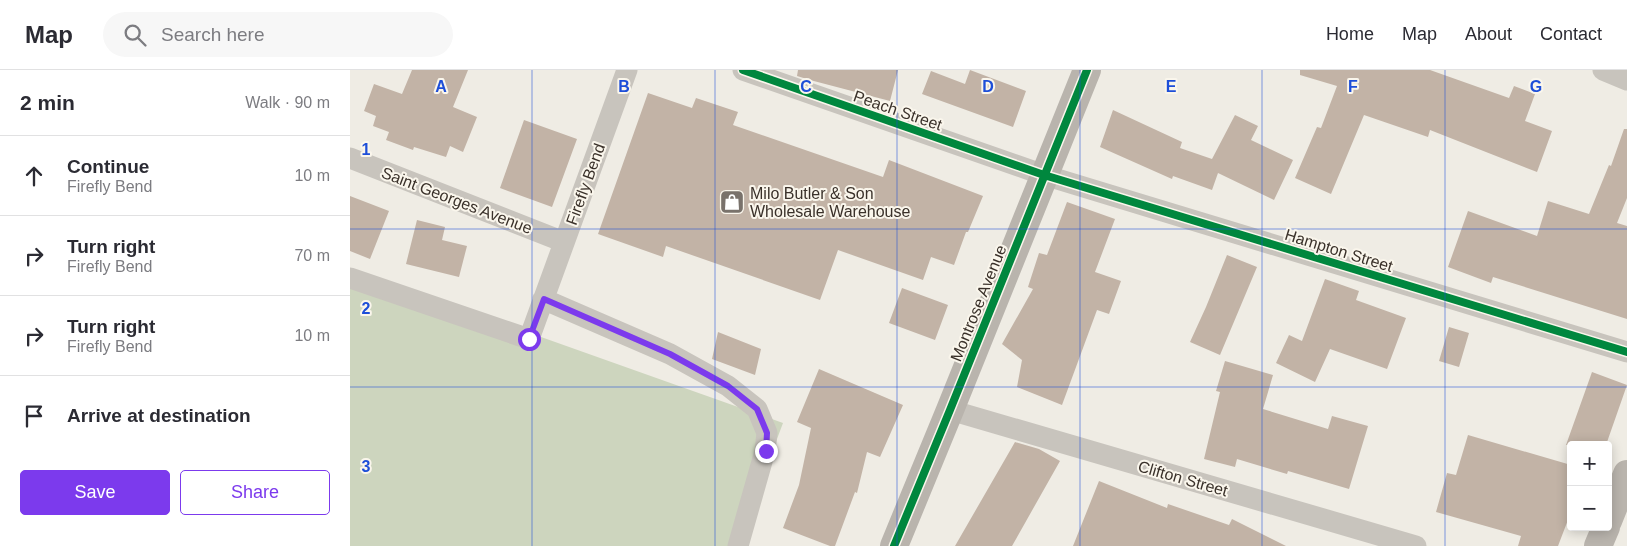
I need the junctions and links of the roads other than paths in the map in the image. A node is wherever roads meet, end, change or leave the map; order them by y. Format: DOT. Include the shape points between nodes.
graph roads {
  1 [pos="627,70"];
  2 [pos="743,70"];
  3 [pos="1087,70"];
  4 [pos="1603,70"];
  5 [pos="1627,80"];
  6 [pos="350,158"];
  7 [pos="1044,175"];
  8 [pos="564,242"];
  9 [pos="350,278"];
  10 [pos="544,299"];
  11 [pos="1627,352"];
  12 [pos="950,410"];
  13 [pos="1627,474"];
  14 [pos="1612,511"];
  15 [pos="1604,531"];
  16 [pos="738,546"];
  17 [pos="894,546"];
  18 [pos="1416,546"];
  19 [pos="1598,546"];
  1 -- 8 [label="street, Firefly Bend"];
  2 -- 7 [label="street, Peach Street"];
  3 -- 7 [label="street, Montrose Avenue"];
  4 -- 5 [label="street"];
  6 -- 8 [label="street, Saint Georges Avenue"];
  7 -- 11 [label="street, Hampton Street"];
  7 -- 12 [label="street, Montrose Avenue"];
  8 -- 10 [label="street, Firefly Bend"];
  9 -- 10 [label="street, Firefly Bend" via="529,339"];
  10 -- 16 [label="street" via="670,354 728,386 757,409 767,433 766,451"];
  12 -- 17 [label="street, Montrose Avenue"];
  12 -- 18 [label="street, Clifton Street"];
  13 -- 14 [label="street"];
  15 -- 19 [label="street"];
}
